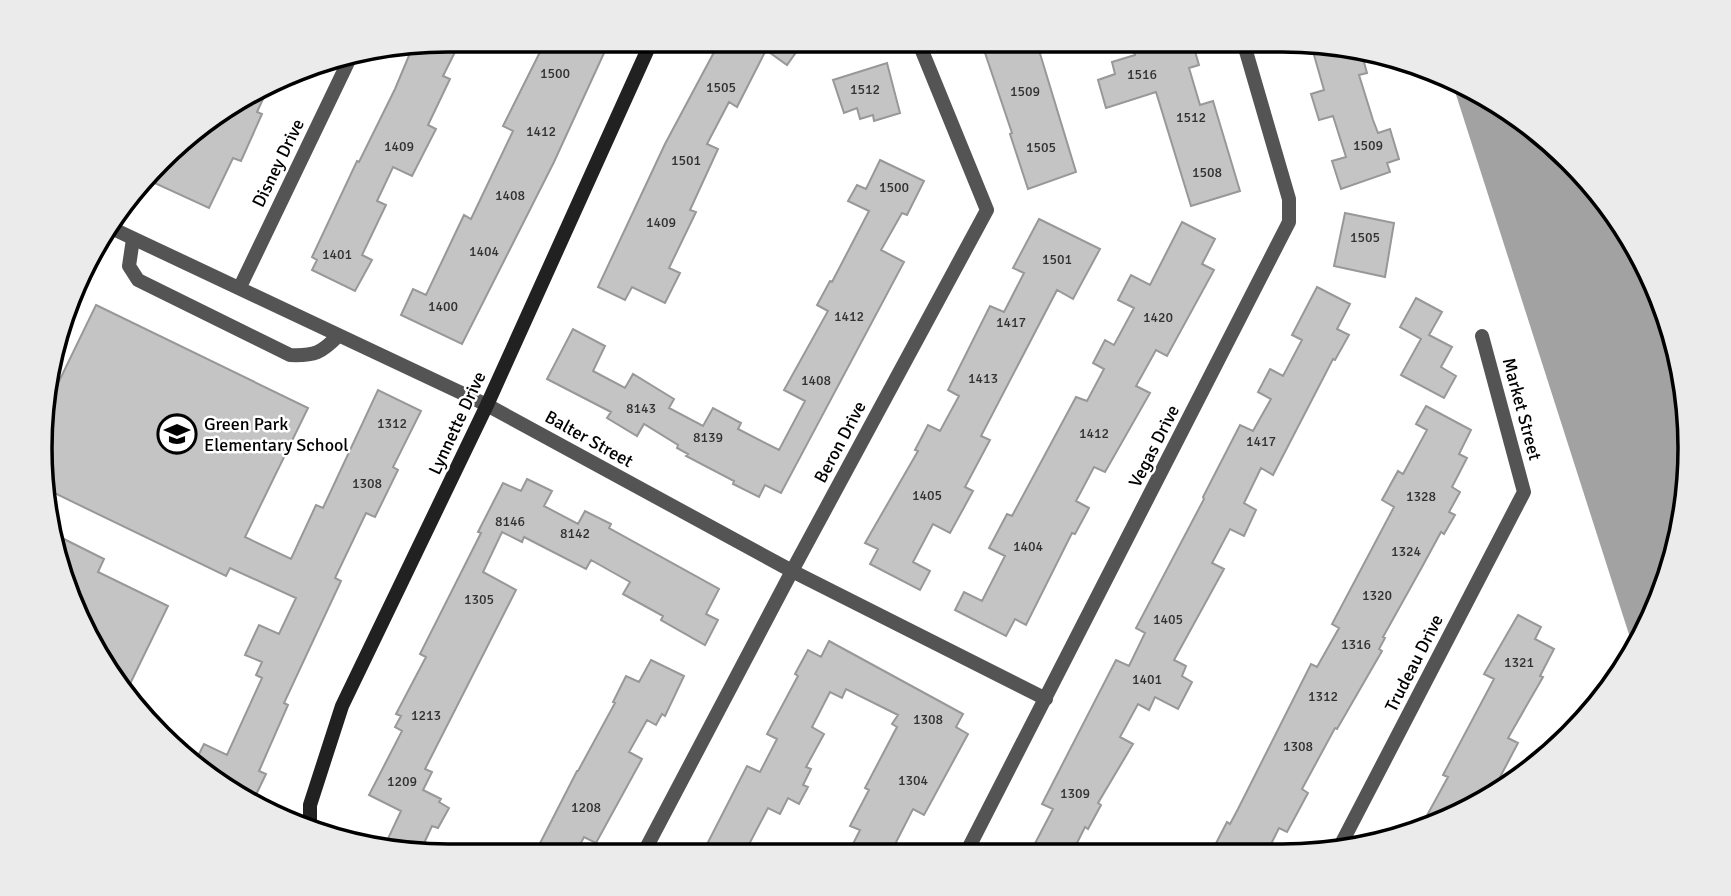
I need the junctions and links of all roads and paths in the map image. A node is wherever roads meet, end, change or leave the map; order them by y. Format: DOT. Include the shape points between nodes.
graph roads {
  1 [pos="647,52"];
  2 [pos="922,52"];
  3 [pos="1246,52"];
  4 [pos="346,66"];
  5 [pos="117,231"];
  6 [pos="133,239"];
  7 [pos="240,288"];
  8 [pos="338,336"];
  9 [pos="1482,336"];
  10 [pos="487,405"];
  11 [pos="1524,492"];
  12 [pos="792,571"];
  13 [pos="1046,699"];
  14 [pos="310,818"];
  15 [pos="1344,839"];
  16 [pos="648,844"];
  17 [pos="971,844"];
  1 -- 10 [label="street, Lynnette Drive"];
  2 -- 12 [label="street, Beron Drive" via="987,210"];
  3 -- 13 [label="street, Vegas Drive" via="1289,199 1289,222"];
  4 -- 7 [label="street, Disney Drive"];
  5 -- 6 [label="street, Balter Street"];
  6 -- 7 [label="street, Balter Street"];
  6 -- 8 [label="street" via="130,266 138,280 290,355 322,352"];
  7 -- 8 [label="street, Balter Street"];
  8 -- 10 [label="street, Balter Street"];
  9 -- 11 [label="street, Market Street"];
  10 -- 12 [label="street, Balter Street"];
  10 -- 14 [label="street, Lynnette Drive" via="342,706 310,805"];
  11 -- 15 [label="street, Trudeau Drive"];
  12 -- 13 [label="street, Balter Street"];
  12 -- 16 [label="street, Beron Drive"];
  13 -- 17 [label="street, Vegas Drive"];
}
